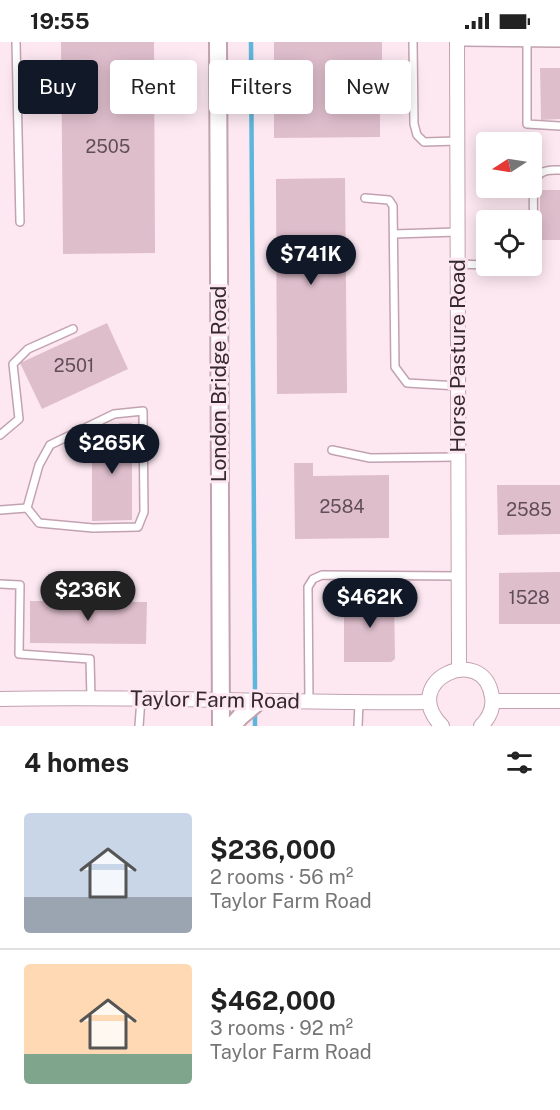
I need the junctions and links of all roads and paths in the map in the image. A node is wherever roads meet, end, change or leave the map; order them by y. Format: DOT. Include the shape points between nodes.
graph roads {
  1 [pos="16,42"];
  2 [pos="218,42"];
  3 [pos="413,42"];
  4 [pos="457,42"];
  5 [pos="464,42"];
  6 [pos="527,42"];
  7 [pos="560,43"];
  8 [pos="560,126"];
  9 [pos="457,141"];
  10 [pos="560,170"];
  11 [pos="365,198"];
  12 [pos="534,210"];
  13 [pos="20,222"];
  14 [pos="458,232"];
  15 [pos="394,234"];
  16 [pos="458,264"];
  17 [pos="476,265"];
  18 [pos="73,329"];
  19 [pos="458,386"];
  20 [pos="0,435"];
  21 [pos="332,450"];
  22 [pos="458,457"];
  23 [pos="27,508"];
  24 [pos="0,510"];
  25 [pos="459,576"];
  26 [pos="0,584"];
  27 [pos="459,669"];
  28 [pos="90,698"];
  29 [pos="0,699"];
  30 [pos="141,699"];
  31 [pos="220,700"];
  32 [pos="259,701"];
  33 [pos="493,701"];
  34 [pos="560,701"];
  35 [pos="309,702"];
  36 [pos="429,702"];
  37 [pos="359,703"];
  38 [pos="139,726"];
  39 [pos="221,726"];
  40 [pos="232,726"];
  41 [pos="358,726"];
  42 [pos="442,726"];
  43 [pos="481,726"];
  1 -- 13 [label="lane"];
  2 -- 31 [label="street, London Bridge Road"];
  3 -- 9 [label="lane" via="417,135 424,142"];
  4 -- 9 [label="street, Horse Pasture Road"];
  5 -- 6 [label="lane"];
  6 -- 7 [label="lane"];
  6 -- 8 [label="lane" via="527,124"];
  9 -- 14 [label="street, Horse Pasture Road"];
  10 -- 12 [label="lane" via="540,174 535,182"];
  11 -- 15 [label="lane" via="389,200 393,206"];
  14 -- 15 [label="lane"];
  14 -- 16 [label="street, Horse Pasture Road"];
  15 -- 19 [label="lane" via="395,367 407,383"];
  16 -- 17 [label="lane"];
  16 -- 19 [label="street, Horse Pasture Road"];
  18 -- 20 [label="lane" via="28,349 13,364 18,419"];
  19 -- 22 [label="street, Horse Pasture Road"];
  21 -- 22 [label="lane" via="370,458"];
  22 -- 25 [label="street, Horse Pasture Road"];
  23 -- 23 [label="lane" via="39,523 138,527 144,512 143,411 114,414 50,445 39,465"];
  23 -- 24 [label="lane"];
  25 -- 27 [label="street, Horse Pasture Road"];
  25 -- 35 [label="lane" via="322,575 313,579 308,587"];
  26 -- 28 [label="lane" via="20,585 19,654 90,659"];
  27 -- 33 [label="street" via="479,674"];
  27 -- 36 [label="street" via="441,676"];
  28 -- 29 [label="street, Taylor Farm Road"];
  28 -- 30 [label="street, Taylor Farm Road"];
  30 -- 31 [label="street, Taylor Farm Road"];
  30 -- 38 [label="lane"];
  31 -- 32 [label="street, Taylor Farm Road"];
  31 -- 39 [label="street, London Bridge Road"];
  32 -- 35 [label="street, Taylor Farm Road"];
  32 -- 40 [label="street"];
  33 -- 34 [label="street"];
  33 -- 43 [label="street"];
  35 -- 37 [label="street, Taylor Farm Road"];
  36 -- 37 [label="street, Taylor Farm Road"];
  36 -- 42 [label="street"];
  37 -- 41 [label="lane"];
}
